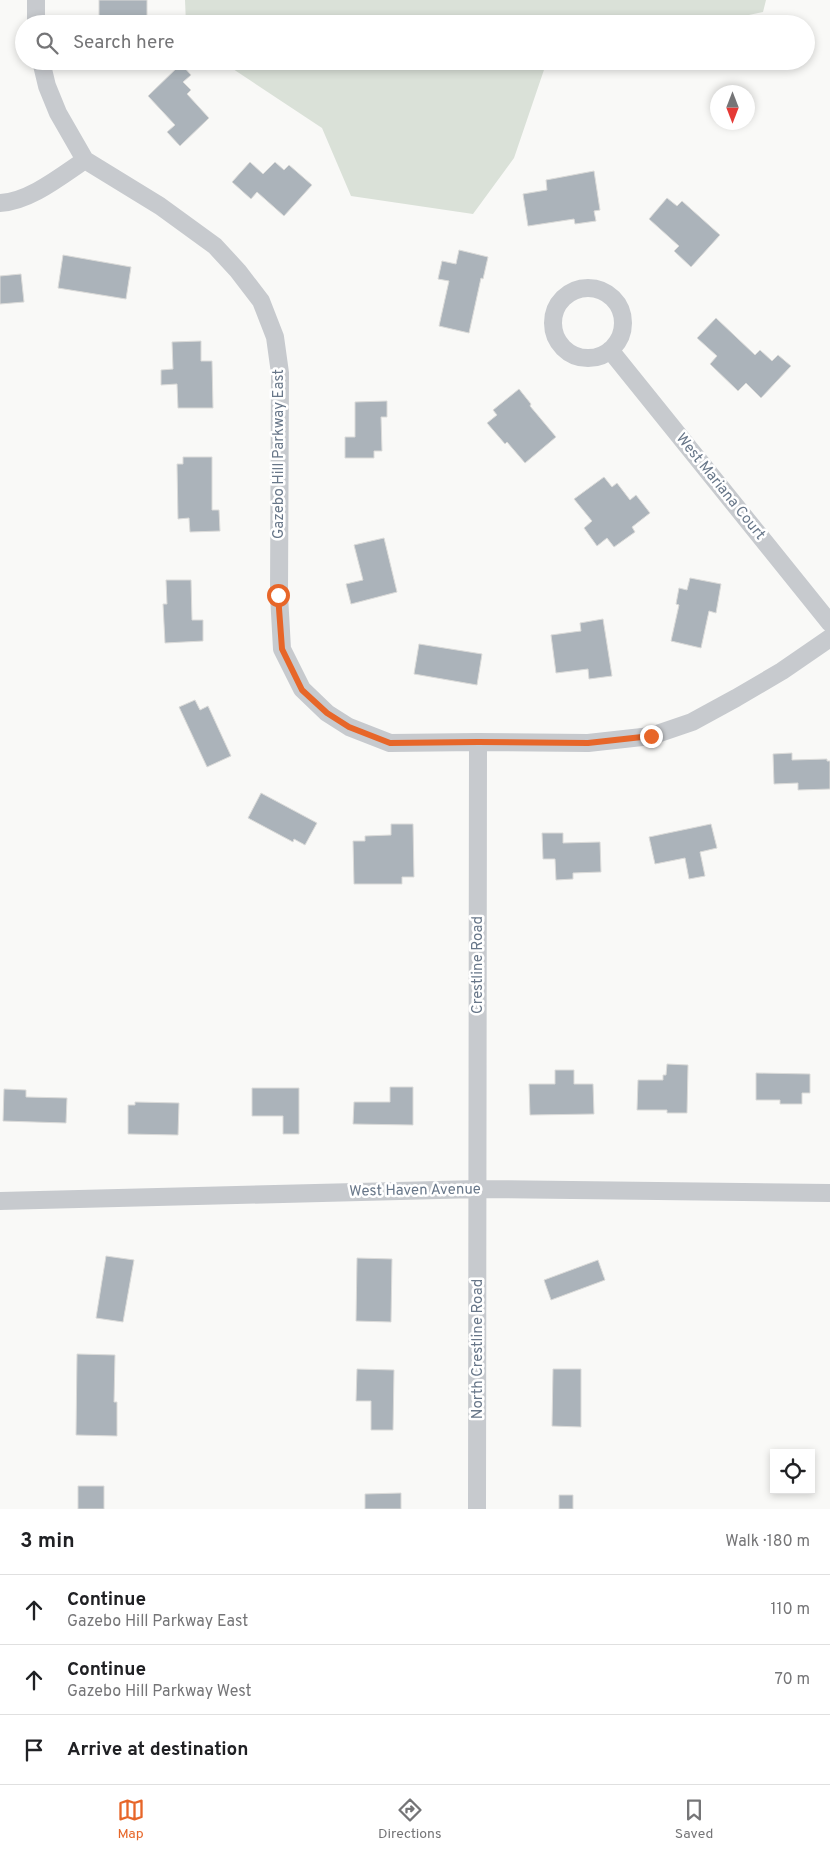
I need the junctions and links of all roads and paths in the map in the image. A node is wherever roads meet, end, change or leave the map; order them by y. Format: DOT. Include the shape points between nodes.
graph roads {
  1 [pos="36,0"];
  2 [pos="36,15"];
  3 [pos="43,70"];
  4 [pos="85,160"];
  5 [pos="0,203"];
  6 [pos="610,350"];
  7 [pos="830,623"];
  8 [pos="830,638"];
  9 [pos="478,742"];
  10 [pos="478,1189"];
  11 [pos="830,1193"];
  12 [pos="0,1202"];
  13 [pos="477,1509"];
  1 -- 2 [label="street"];
  3 -- 4 [label="street, Gazebo Hill Parkway East" via="58,113"];
  4 -- 5 [label="street" via="49,185 11,203"];
  4 -- 9 [label="street, Gazebo Hill Parkway East" via="160,206 215,246 261,301 275,337 280,373 278,595 282,649 302,690 327,713 349,727 390,743"];
  6 -- 6 [label="street" via="618,342 623,318 612,297 590,287 566,294 554,312 552,324 559,344 578,357 600,356"];
  6 -- 7 [label="street, West Mariana Court"];
  8 -- 9 [label="street, Gazebo Hill Parkway East" via="782,672 692,722 651,736 588,743"];
  9 -- 10 [label="street, Crestline Road"];
  10 -- 11 [label="street, West Haven Avenue"];
  10 -- 12 [label="street, West Haven Avenue"];
  10 -- 13 [label="street, North Crestline Road"];
}
